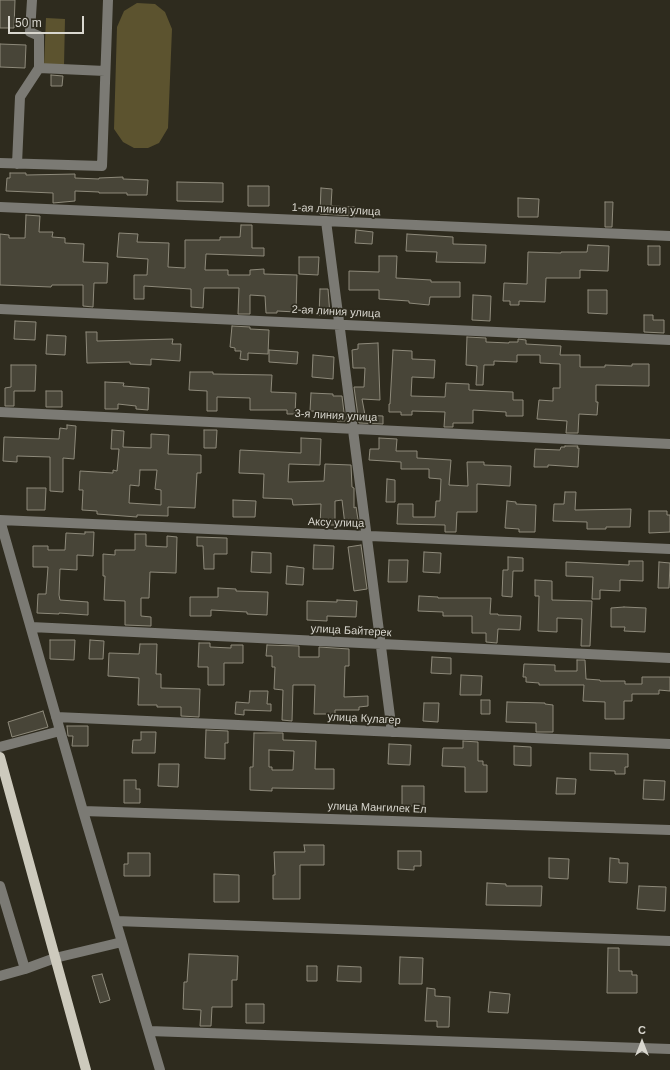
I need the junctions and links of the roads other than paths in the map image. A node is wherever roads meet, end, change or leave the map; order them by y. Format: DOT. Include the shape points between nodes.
graph roads {
  1 [pos="32,0"];
  2 [pos="108,0"];
  3 [pos="39,68"];
  4 [pos="105,71"];
  5 [pos="0,163"];
  6 [pos="17,164"];
  7 [pos="0,206"];
  8 [pos="326,221"];
  9 [pos="670,236"];
  10 [pos="0,309"];
  11 [pos="339,324"];
  12 [pos="670,340"];
  13 [pos="0,412"];
  14 [pos="353,429"];
  15 [pos="670,444"];
  16 [pos="0,520"];
  17 [pos="367,536"];
  18 [pos="670,550"];
  19 [pos="30,627"];
  20 [pos="380,644"];
  21 [pos="670,658"];
  22 [pos="56,717"];
  23 [pos="60,731"];
  24 [pos="392,732"];
  25 [pos="670,744"];
  26 [pos="0,747"];
  27 [pos="0,757"];
  28 [pos="83,811"];
  29 [pos="670,830"];
  30 [pos="0,886"];
  31 [pos="116,920"];
  32 [pos="670,941"];
  33 [pos="122,942"];
  34 [pos="55,958"];
  35 [pos="25,969"];
  36 [pos="0,976"];
  37 [pos="149,1031"];
  38 [pos="670,1049"];
  39 [pos="86,1070"];
  40 [pos="160,1070"];
  1 -- 3 [label="street" via="30,32 39,36"];
  2 -- 4 [label="street"];
  3 -- 4 [label="street"];
  3 -- 6 [label="street" via="20,97"];
  4 -- 6 [label="street" via="102,166"];
  5 -- 6 [label="street"];
  7 -- 8 [label="street, 1-ая линия улица"];
  8 -- 9 [label="street, 1-ая линия улица"];
  8 -- 11 [label="street"];
  10 -- 11 [label="street, 2-ая линия улица"];
  11 -- 12 [label="street, 2-ая линия улица"];
  11 -- 14 [label="street"];
  13 -- 14 [label="street, 3-я линия улица"];
  14 -- 15 [label="street, 3-я линия улица"];
  14 -- 17 [label="street"];
  16 -- 17 [label="street, Аксу улица"];
  16 -- 19 [label="street"];
  17 -- 18 [label="street, Аксу улица"];
  17 -- 20 [label="street"];
  19 -- 20 [label="street, улица Байтерек"];
  19 -- 22 [label="street"];
  20 -- 21 [label="street, улица Байтерек"];
  20 -- 24 [label="street"];
  22 -- 23 [label="street"];
  22 -- 24 [label="street, улица Кулагер"];
  23 -- 26 [label="street"];
  23 -- 28 [label="street"];
  24 -- 25 [label="street, улица Кулагер"];
  27 -- 34 [label="main road"];
  28 -- 29 [label="street, улица Мангилек Ел"];
  28 -- 31 [label="street"];
  30 -- 35 [label="street"];
  31 -- 32 [label="street"];
  31 -- 33 [label="street"];
  33 -- 34 [label="street"];
  33 -- 37 [label="street"];
  34 -- 35 [label="street"];
  34 -- 39 [label="main road"];
  35 -- 36 [label="street"];
  37 -- 38 [label="street"];
  37 -- 40 [label="street"];
}
